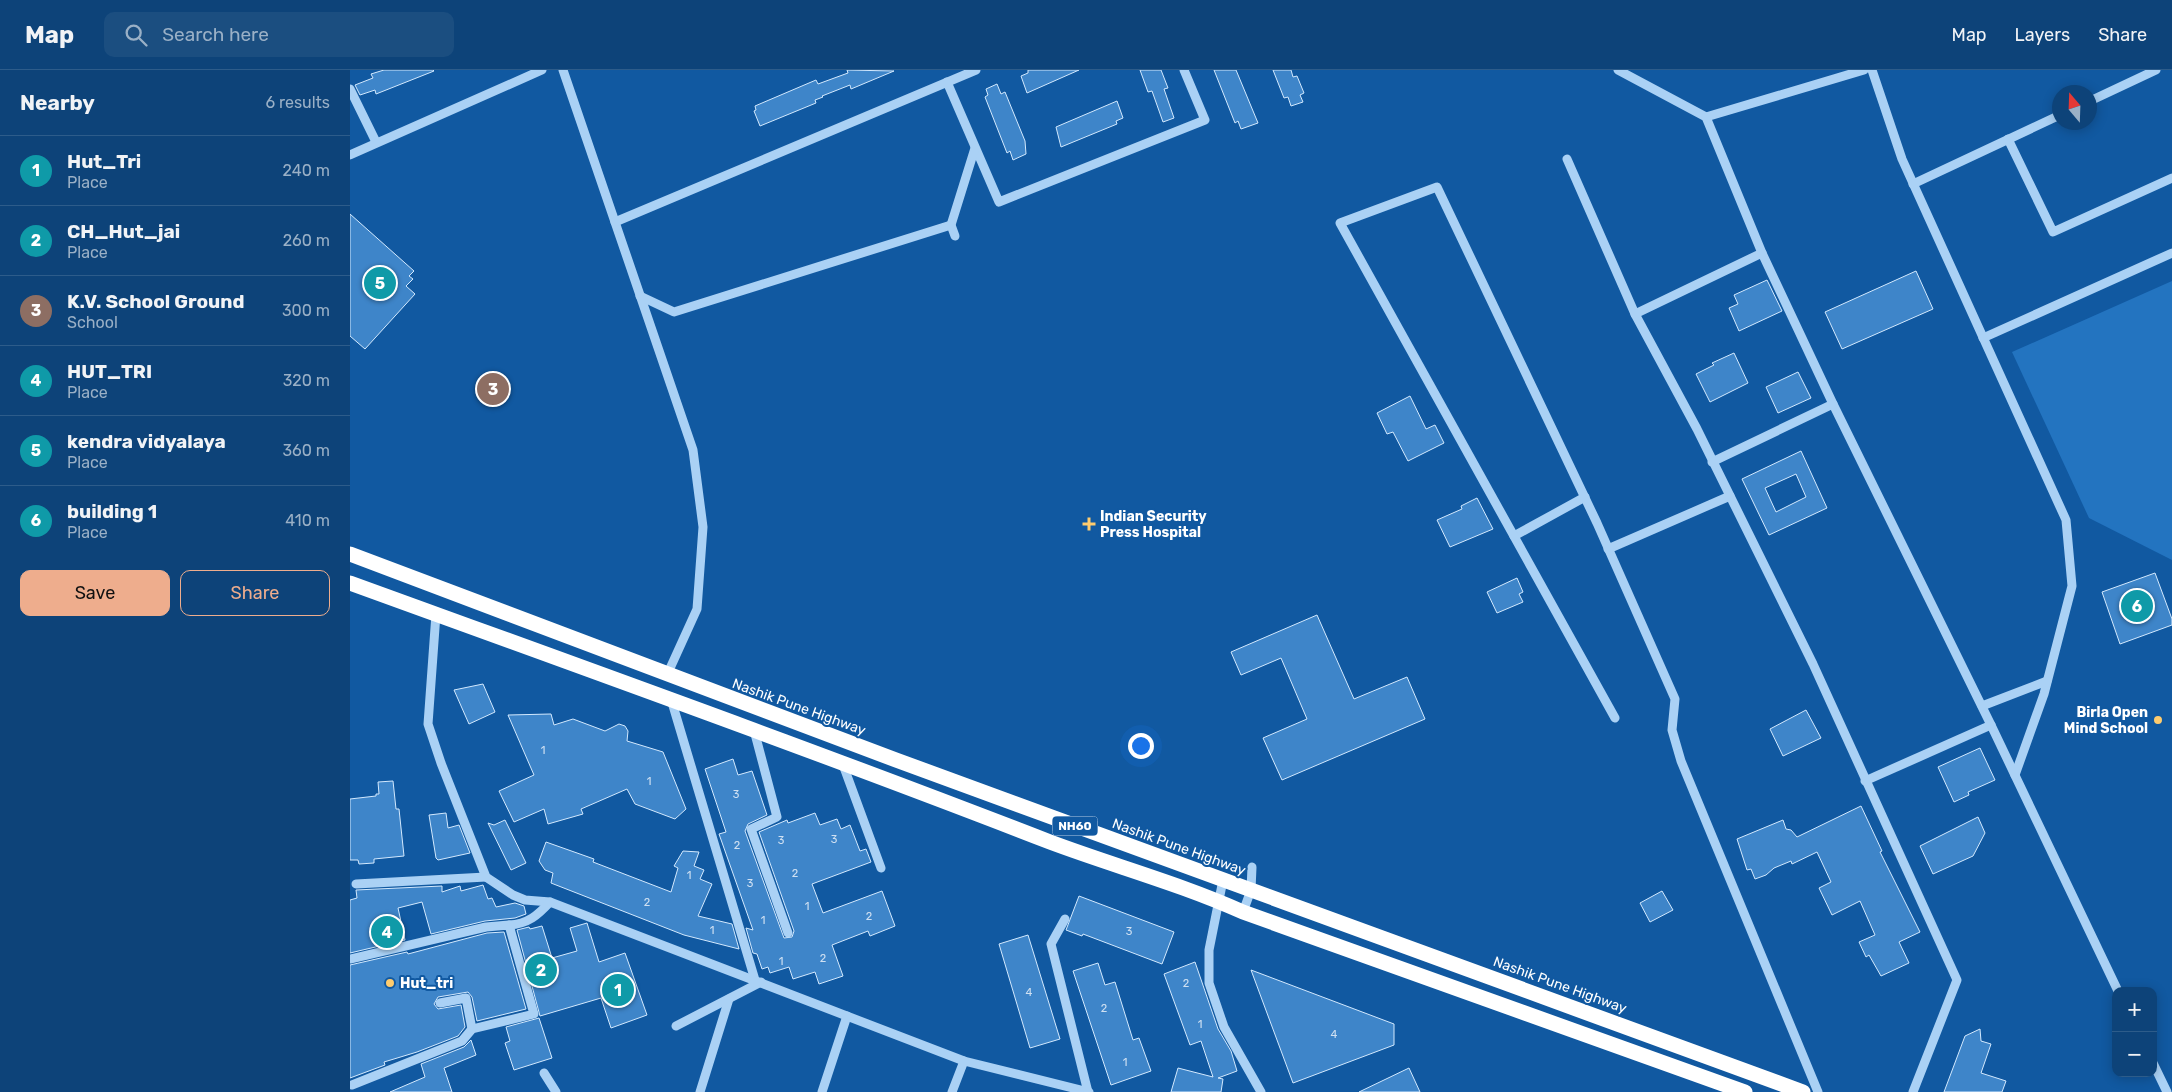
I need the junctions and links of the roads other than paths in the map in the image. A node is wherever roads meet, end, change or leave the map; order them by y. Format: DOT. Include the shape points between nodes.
graph roads {
  1 [pos="542,70"];
  2 [pos="563,70"];
  3 [pos="976,70"];
  4 [pos="1184,70"];
  5 [pos="1618,70"];
  6 [pos="1864,70"];
  7 [pos="1872,70"];
  8 [pos="2156,70"];
  9 [pos="947,82"];
  10 [pos="350,89"];
  11 [pos="2097,98"];
  12 [pos="1706,117"];
  13 [pos="2052,119"];
  14 [pos="2008,139"];
  15 [pos="376,142"];
  16 [pos="975,148"];
  17 [pos="350,154"];
  18 [pos="1567,159"];
  19 [pos="2172,178"];
  20 [pos="1913,184"];
  21 [pos="615,222"];
  22 [pos="951,225"];
  23 [pos="955,236"];
  24 [pos="1762,253"];
  25 [pos="2172,253"];
  26 [pos="640,296"];
  27 [pos="1635,314"];
  28 [pos="1983,338"];
  29 [pos="1834,404"];
  30 [pos="1712,462"];
  31 [pos="1730,496"];
  32 [pos="1584,497"];
  33 [pos="1514,536"];
  34 [pos="1608,549"];
  35 [pos="350,554"];
  36 [pos="350,583"];
  37 [pos="436,614"];
  38 [pos="667,675"];
  39 [pos="2047,681"];
  40 [pos="671,699"];
  41 [pos="1982,706"];
  42 [pos="1615,718"];
  43 [pos="1991,725"];
  44 [pos="754,729"];
  45 [pos="842,762"];
  46 [pos="2015,775"];
  47 [pos="1865,781"];
  48 [pos="1252,867"];
  49 [pos="880,868"];
  50 [pos="486,877"];
  51 [pos="1223,880"];
  52 [pos="356,884"];
  53 [pos="1251,890"];
  54 [pos="1220,901"];
  55 [pos="550,902"];
  56 [pos="1243,912"];
  57 [pos="1065,919"];
  58 [pos="509,925"];
  59 [pos="788,933"];
  60 [pos="350,959"];
  61 [pos="758,981"];
  62 [pos="2116,987"];
  63 [pos="729,998"];
  64 [pos="440,1003"];
  65 [pos="847,1016"];
  66 [pos="676,1026"];
  67 [pos="472,1029"];
  68 [pos="964,1061"];
  69 [pos="2157,1071"];
  70 [pos="544,1073"];
  71 [pos="352,1085"];
  72 [pos="556,1092"];
  73 [pos="700,1092"];
  74 [pos="822,1092"];
  75 [pos="952,1092"];
  76 [pos="1088,1092"];
  77 [pos="1261,1092"];
  78 [pos="1745,1092"];
  79 [pos="1802,1092"];
  80 [pos="1818,1092"];
  81 [pos="1913,1092"];
  82 [pos="2167,1092"];
  1 -- 15 [label="street"];
  2 -- 21 [label="street"];
  3 -- 9 [label="street"];
  4 -- 16 [label="street" via="1205,120 999,202"];
  5 -- 12 [label="street"];
  6 -- 12 [label="street"];
  7 -- 20 [label="street"];
  8 -- 11 [label="street"];
  9 -- 16 [label="street"];
  9 -- 21 [label="street"];
  10 -- 15 [label="street"];
  12 -- 24 [label="street"];
  13 -- 14 [label="street"];
  14 -- 19 [label="street" via="2053,232"];
  14 -- 20 [label="street"];
  15 -- 17 [label="street"];
  16 -- 22 [label="street"];
  18 -- 27 [label="street"];
  20 -- 28 [label="street"];
  21 -- 26 [label="street"];
  22 -- 23 [label="street"];
  22 -- 26 [label="street" via="674,312"];
  24 -- 27 [label="street"];
  24 -- 29 [label="street"];
  25 -- 28 [label="street"];
  26 -- 38 [label="street" via="693,450 704,527 697,609"];
  27 -- 30 [label="street"];
  28 -- 39 [label="street" via="2066,520 2072,586"];
  29 -- 30 [label="street"];
  29 -- 41 [label="street"];
  30 -- 31 [label="street"];
  31 -- 34 [label="street"];
  31 -- 47 [label="street" via="1813,664"];
  32 -- 33 [label="street"];
  32 -- 33 [label="street" via="1437,187 1340,223"];
  32 -- 34 [label="street"];
  33 -- 42 [label="street"];
  34 -- 80 [label="street" via="1675,699 1672,730 1681,761"];
  35 -- 38 [label="highway, Nashik Pune Highway / NH60"];
  36 -- 37 [label="highway, NH60"];
  37 -- 40 [label="highway, NH60"];
  37 -- 50 [label="street" via="428,724"];
  38 -- 51 [label="highway, Nashik Pune Highway / NH60"];
  39 -- 41 [label="street"];
  39 -- 46 [label="street"];
  40 -- 44 [label="highway, NH60"];
  40 -- 61 [label="street"];
  41 -- 43 [label="street"];
  43 -- 46 [label="street"];
  43 -- 47 [label="street"];
  44 -- 45 [label="highway, NH60"];
  44 -- 59 [label="street" via="777,817 751,828"];
  45 -- 49 [label="street"];
  45 -- 54 [label="highway, NH60" via="1096,860"];
  46 -- 62 [label="street"];
  47 -- 81 [label="street" via="1957,980"];
  48 -- 53 [label="street"];
  50 -- 52 [label="street"];
  50 -- 55 [label="street" via="525,900"];
  51 -- 53 [label="highway, Nashik Pune Highway / NH60"];
  51 -- 54 [label="street"];
  53 -- 56 [label="street"];
  53 -- 79 [label="highway, Nashik Pune Highway / NH60"];
  54 -- 56 [label="highway, NH60"];
  54 -- 77 [label="street" via="1209,950 1209,984 1224,1027"];
  55 -- 58 [label="street" via="538,915 520,924"];
  55 -- 61 [label="street"];
  56 -- 78 [label="highway, NH60"];
  57 -- 76 [label="street" via="1052,944"];
  58 -- 60 [label="street" via="486,927"];
  58 -- 67 [label="street" via="534,1014"];
  61 -- 63 [label="street"];
  61 -- 65 [label="street"];
  63 -- 66 [label="street"];
  63 -- 73 [label="street"];
  64 -- 67 [label="street" via="466,998"];
  65 -- 68 [label="street"];
  65 -- 74 [label="street"];
  67 -- 71 [label="street" via="462,1041"];
  68 -- 75 [label="street"];
  68 -- 76 [label="street"];
  69 -- 82 [label="street"];
  70 -- 72 [label="street"];
}
